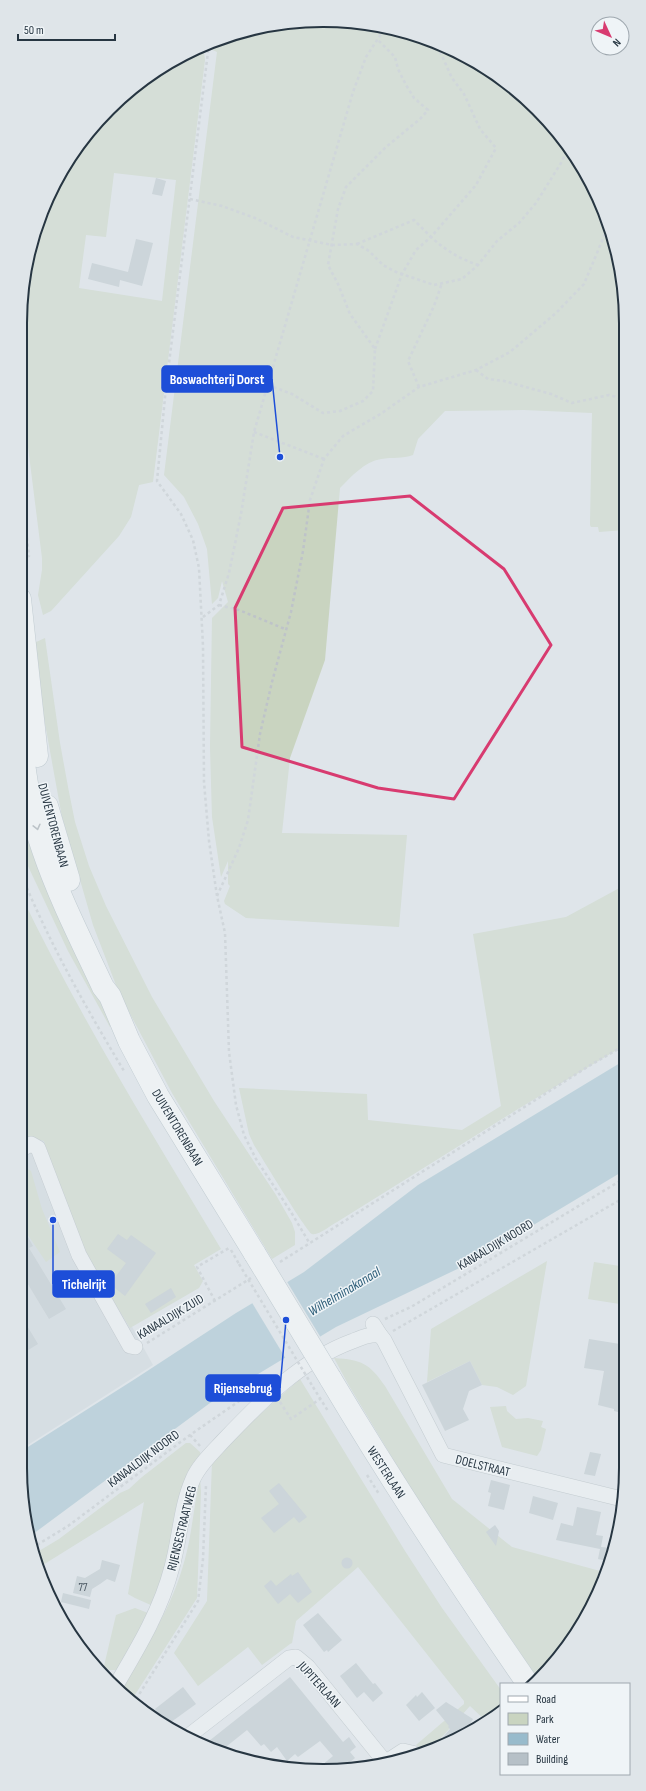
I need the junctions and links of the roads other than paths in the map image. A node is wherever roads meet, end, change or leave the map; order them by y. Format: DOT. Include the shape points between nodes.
graph roads {
  1 [pos="27,667"];
  2 [pos="27,778"];
  3 [pos="110,996"];
  4 [pos="27,1146"];
  5 [pos="247,1259"];
  6 [pos="376,1330"];
  7 [pos="135,1347"];
  8 [pos="617,1498"];
  9 [pos="118,1681"];
  10 [pos="527,1682"];
  11 [pos="192,1733"];
  12 [pos="380,1758"];
  1 -- 3 [label="main road, DUIVENTORENBAAN" via="36,755 49,819 72,889 109,983"];
  2 -- 3 [label="main road, DUIVENTORENBAAN, one-way" via="42,850 103,987"];
  3 -- 5 [label="main road, DUIVENTORENBAAN" via="129,1041"];
  4 -- 7 [label="street" via="31,1144 38,1148 79,1255 130,1346"];
  5 -- 10 [label="main road, WESTERLAAN, bridge" via="322,1382 376,1455"];
  6 -- 8 [label="street, DOELSTRAAT" via="384,1340 443,1455"];
  6 -- 9 [label="street, RIJENSESTRAATWEG" via="337,1347 271,1392 193,1477 162,1600"];
  11 -- 12 [label="street, JUPITERLAAN" via="289,1658 296,1657 308,1666"];
}
